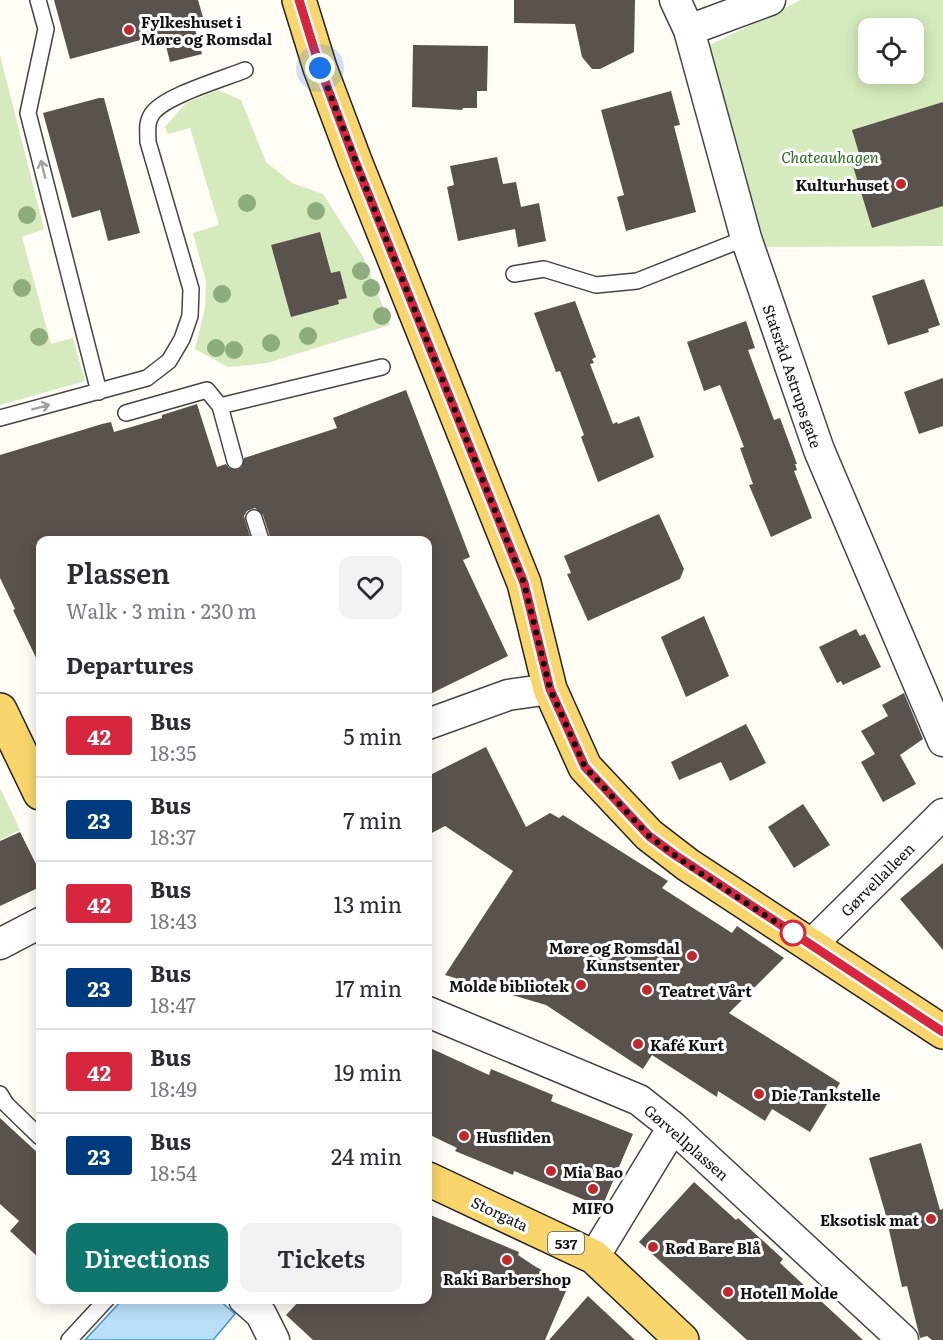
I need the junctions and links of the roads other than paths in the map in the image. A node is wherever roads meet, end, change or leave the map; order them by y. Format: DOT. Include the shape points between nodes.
graph roads {
  1 [pos="38,0"];
  2 [pos="299,0"];
  3 [pos="675,0"];
  4 [pos="770,0"];
  5 [pos="689,30"];
  6 [pos="245,70"];
  7 [pos="746,238"];
  8 [pos="514,274"];
  9 [pos="382,366"];
  10 [pos="99,392"];
  11 [pos="220,406"];
  12 [pos="126,413"];
  13 [pos="0,418"];
  14 [pos="235,461"];
  15 [pos="254,518"];
  16 [pos="260,536"];
  17 [pos="550,689"];
  18 [pos="0,710"];
  19 [pos="432,723"];
  20 [pos="943,741"];
  21 [pos="36,785"];
  22 [pos="943,814"];
  23 [pos="36,925"];
  24 [pos="0,944"];
  25 [pos="811,945"];
  26 [pos="432,1014"];
  27 [pos="943,1032"];
  28 [pos="0,1094"];
  29 [pos="673,1126"];
  30 [pos="36,1133"];
  31 [pos="432,1181"];
  32 [pos="594,1257"];
  33 [pos="102,1304"];
  34 [pos="259,1304"];
  35 [pos="69,1340"];
  36 [pos="274,1340"];
  37 [pos="681,1340"];
  38 [pos="903,1340"];
  10 -- 1 [label="lane, one-way" via="28,112 46,29"];
  2 -- 17 [label="main road" via="355,161 524,583"];
  3 -- 5 [label="street, Statsråd Astrups gate"];
  4 -- 5 [label="street"];
  5 -- 7 [label="street, Statsråd Astrups gate"];
  6 -- 10 [label="lane" via="169,99 153,112 148,123 148,142 191,289 190,316 169,361 147,378"];
  7 -- 8 [label="lane" via="638,281 596,285 544,269"];
  7 -- 20 [label="street, Statsråd Astrups gate" via="826,468"];
  9 -- 11 [label="lane"];
  13 -- 10 [label="lane, one-way"];
  11 -- 12 [label="lane" via="207,390"];
  11 -- 14 [label="lane"];
  15 -- 16 [label="lane"];
  17 -- 19 [label="street" via="508,695"];
  17 -- 25 [label="main road" via="585,767 649,836"];
  18 -- 21 [label="main road"];
  22 -- 25 [label="street, Gørvellalleen"];
  23 -- 24 [label="street"];
  25 -- 27 [label="main road"];
  26 -- 29 [label="street, Gørvellplassen" via="639,1100"];
  28 -- 30 [label="lane"];
  29 -- 32 [label="street"];
  29 -- 38 [label="street, Gørvellplassen"];
  31 -- 32 [label="main road, Storgata / 537"];
  32 -- 37 [label="main road, Storgata / 537"];
  33 -- 35 [label="lane"];
  34 -- 36 [label="street"];
}
